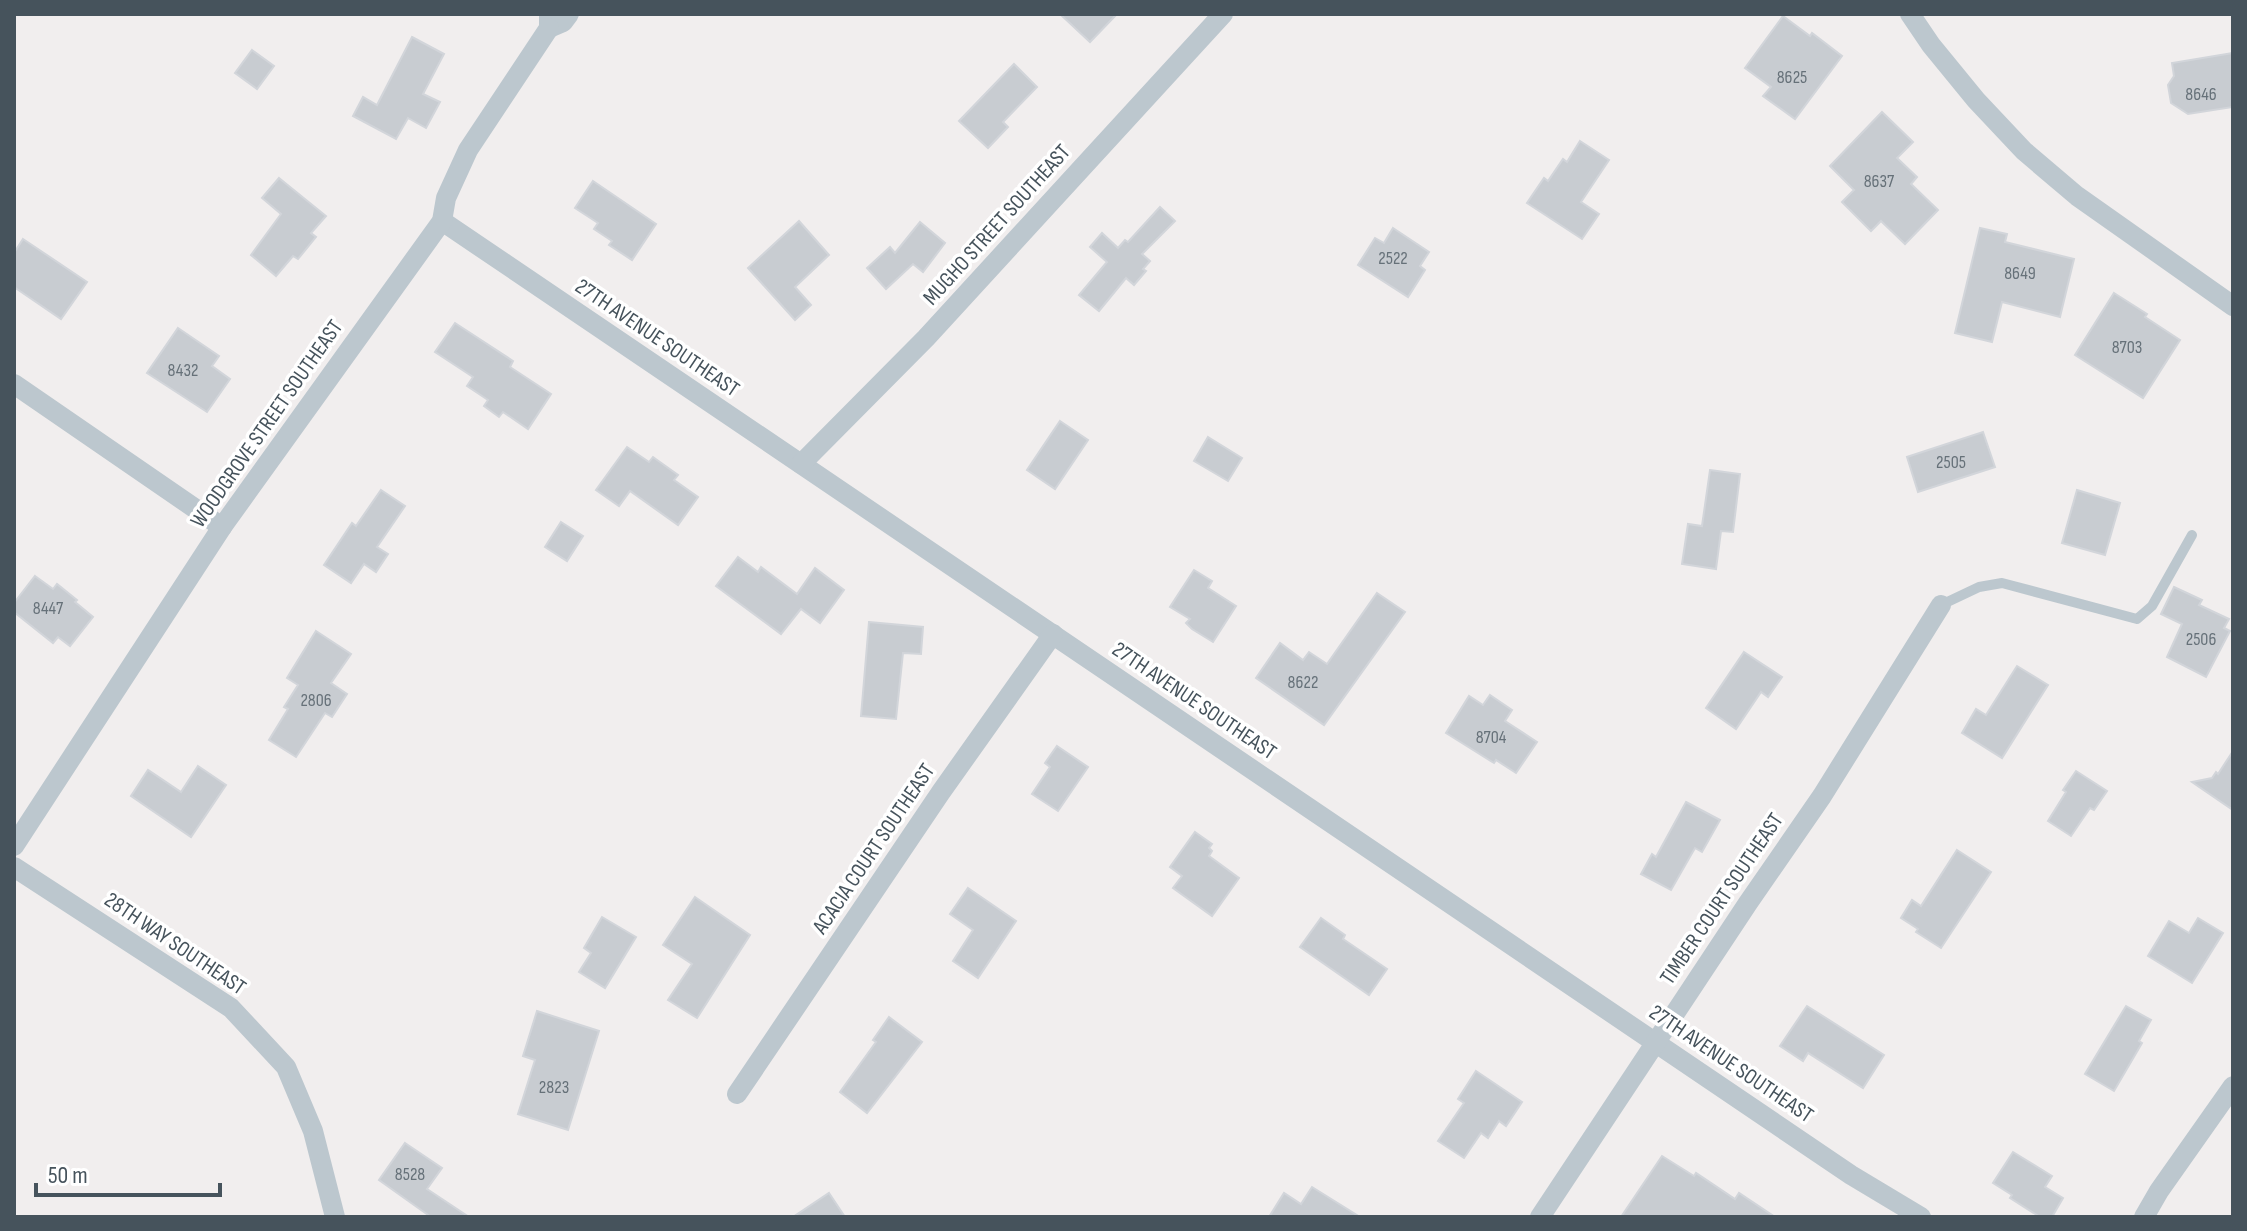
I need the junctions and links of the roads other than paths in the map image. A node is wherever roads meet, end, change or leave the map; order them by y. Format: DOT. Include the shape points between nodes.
graph roads {
  1 [pos="569,14"];
  2 [pos="1223,14"];
  3 [pos="1910,14"];
  4 [pos="549,21"];
  5 [pos="442,221"];
  6 [pos="2233,306"];
  7 [pos="14,384"];
  8 [pos="801,464"];
  9 [pos="222,527"];
  10 [pos="2192,535"];
  11 [pos="1941,605"];
  12 [pos="1053,634"];
  13 [pos="14,846"];
  14 [pos="14,867"];
  15 [pos="1655,1042"];
  16 [pos="2233,1086"];
  17 [pos="737,1094"];
  18 [pos="335,1217"];
  19 [pos="1540,1217"];
  20 [pos="1921,1217"];
  21 [pos="2144,1217"];
  1 -- 4 [label="street, WOODGROVE STREET SOUTHEAST" via="563,22"];
  2 -- 8 [label="street, MUGHO STREET SOUTHEAST" via="926,338"];
  3 -- 6 [label="street" via="1976,100 2024,151 2077,196"];
  4 -- 5 [label="street, WOODGROVE STREET SOUTHEAST" via="468,150 446,198"];
  5 -- 8 [label="street, 27TH AVENUE SOUTHEAST"];
  5 -- 9 [label="street, WOODGROVE STREET SOUTHEAST"];
  7 -- 9 [label="street"];
  8 -- 12 [label="street, 27TH AVENUE SOUTHEAST"];
  9 -- 13 [label="street, WOODGROVE STREET SOUTHEAST"];
  10 -- 11 [label="lane" via="2152,606 2137,619 2002,583 1979,587"];
  11 -- 15 [label="street, TIMBER COURT SOUTHEAST" via="1822,796"];
  12 -- 15 [label="street, 27TH AVENUE SOUTHEAST"];
  12 -- 17 [label="street, ACACIA COURT SOUTHEAST"];
  14 -- 18 [label="street, 28TH WAY SOUTHEAST" via="231,1008 286,1067 313,1131"];
  15 -- 19 [label="street, TIMBER COURT SOUTHEAST"];
  15 -- 20 [label="street, 27TH AVENUE SOUTHEAST"];
  16 -- 21 [label="street"];
}
